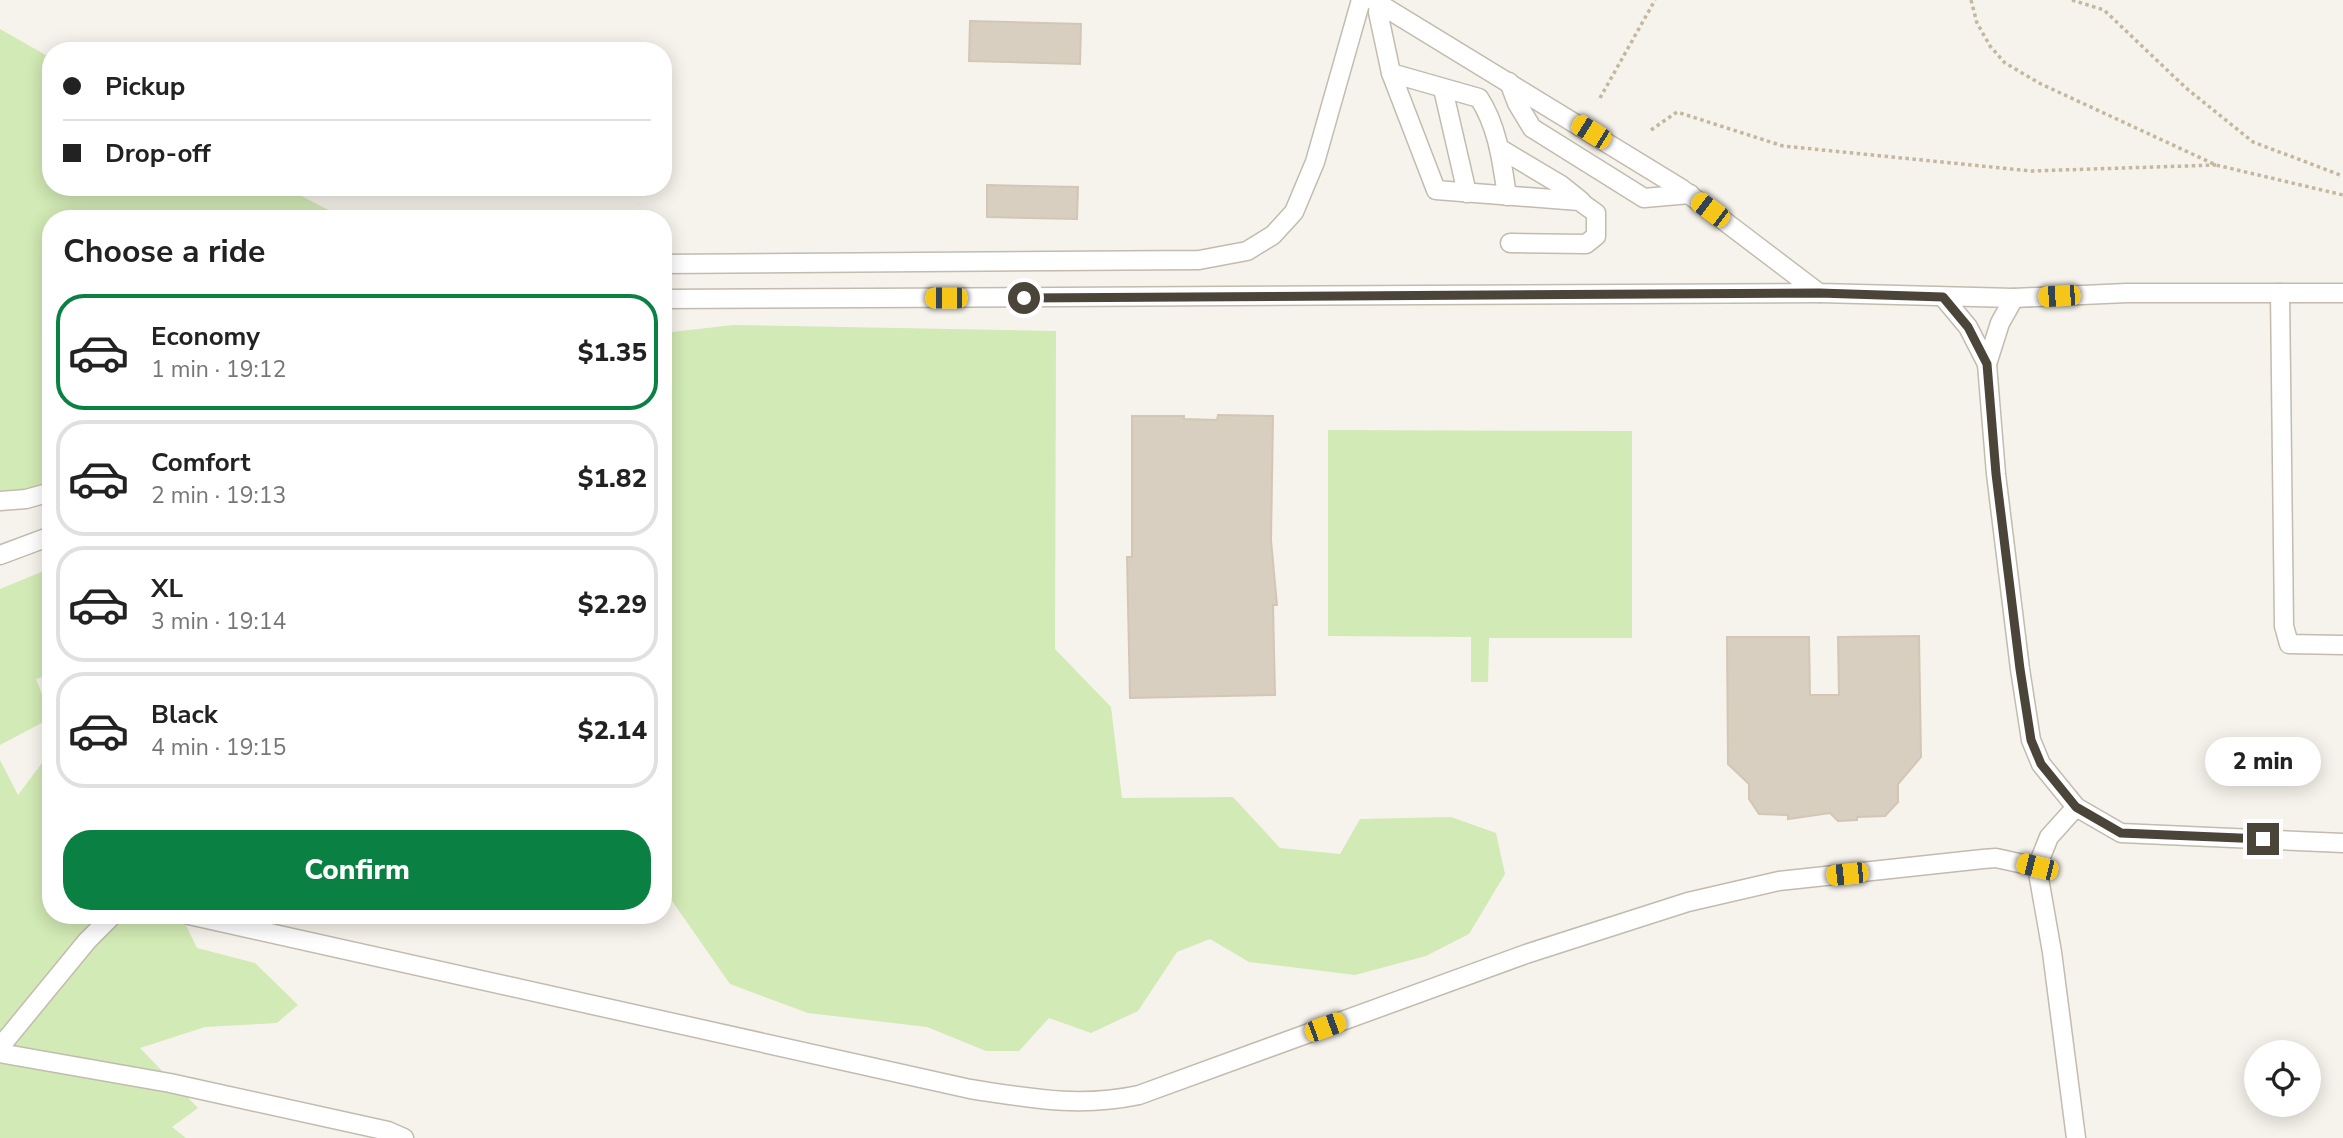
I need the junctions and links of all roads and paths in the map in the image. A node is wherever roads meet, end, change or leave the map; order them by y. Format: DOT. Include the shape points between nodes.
graph roads {
  1 [pos="1361,0"];
  2 [pos="1655,0"];
  3 [pos="1971,0"];
  4 [pos="2072,0"];
  5 [pos="1376,2"];
  6 [pos="1391,73"];
  7 [pos="1509,82"];
  8 [pos="1443,89"];
  9 [pos="1600,98"];
  10 [pos="1651,130"];
  11 [pos="1499,148"];
  12 [pos="2216,165"];
  13 [pos="2343,176"];
  14 [pos="1467,193"];
  15 [pos="1690,194"];
  16 [pos="2343,195"];
  17 [pos="1507,196"];
  18 [pos="1585,205"];
  19 [pos="1510,243"];
  20 [pos="672,264"];
  21 [pos="1819,293"];
  22 [pos="2280,293"];
  23 [pos="2343,293"];
  24 [pos="1943,297"];
  25 [pos="2014,298"];
  26 [pos="672,299"];
  27 [pos="1987,364"];
  28 [pos="42,495"];
  29 [pos="0,501"];
  30 [pos="42,539"];
  31 [pos="0,555"];
  32 [pos="2343,645"];
  33 [pos="2076,807"];
  34 [pos="2343,843"];
  35 [pos="2037,867"];
  36 [pos="104,924"];
  37 [pos="230,924"];
  38 [pos="0,1047"];
  39 [pos="0,1053"];
  40 [pos="404,1138"];
  41 [pos="2076,1138"];
  1 -- 20 [label="street" via="1315,162 1294,212 1273,235 1247,251 1199,260"];
  2 -- 9 [label="path"];
  3 -- 12 [label="path" via="1990,46 2005,63"];
  4 -- 13 [label="path" via="2104,10 2186,88 2253,142"];
  5 -- 6 [label="street"];
  5 -- 7 [label="street"];
  6 -- 8 [label="street"];
  6 -- 14 [label="street" via="1436,190"];
  7 -- 15 [label="street"];
  7 -- 15 [label="street" via="1532,128 1644,198"];
  8 -- 11 [label="street" via="1479,99"];
  8 -- 14 [label="street"];
  10 -- 12 [label="path" via="1677,112 1783,146 2031,171"];
  11 -- 17 [label="street"];
  11 -- 18 [label="street"];
  12 -- 16 [label="path"];
  14 -- 17 [label="street"];
  15 -- 21 [label="street"];
  17 -- 18 [label="street"];
  18 -- 19 [label="street" via="1596,213 1597,226 1596,236 1586,244"];
  21 -- 24 [label="street"];
  21 -- 26 [label="street"];
  22 -- 23 [label="street"];
  22 -- 25 [label="street"];
  22 -- 32 [label="street" via="2284,626 2289,644"];
  24 -- 25 [label="street"];
  24 -- 27 [label="street" via="1968,327"];
  25 -- 27 [label="street"];
  27 -- 33 [label="street" via="1996,474 2031,740 2041,764"];
  28 -- 29 [label="street"];
  30 -- 31 [label="street"];
  33 -- 34 [label="street" via="2108,827 2137,835"];
  33 -- 35 [label="street" via="2049,837"];
  35 -- 37 [label="street" via="1983,859 1749,886 1688,901 1526,954 1139,1095 1088,1102 1034,1101 970,1089"];
  35 -- 41 [label="street"];
  36 -- 38 [label="street"];
  39 -- 40 [label="street" via="170,1083"];
}
